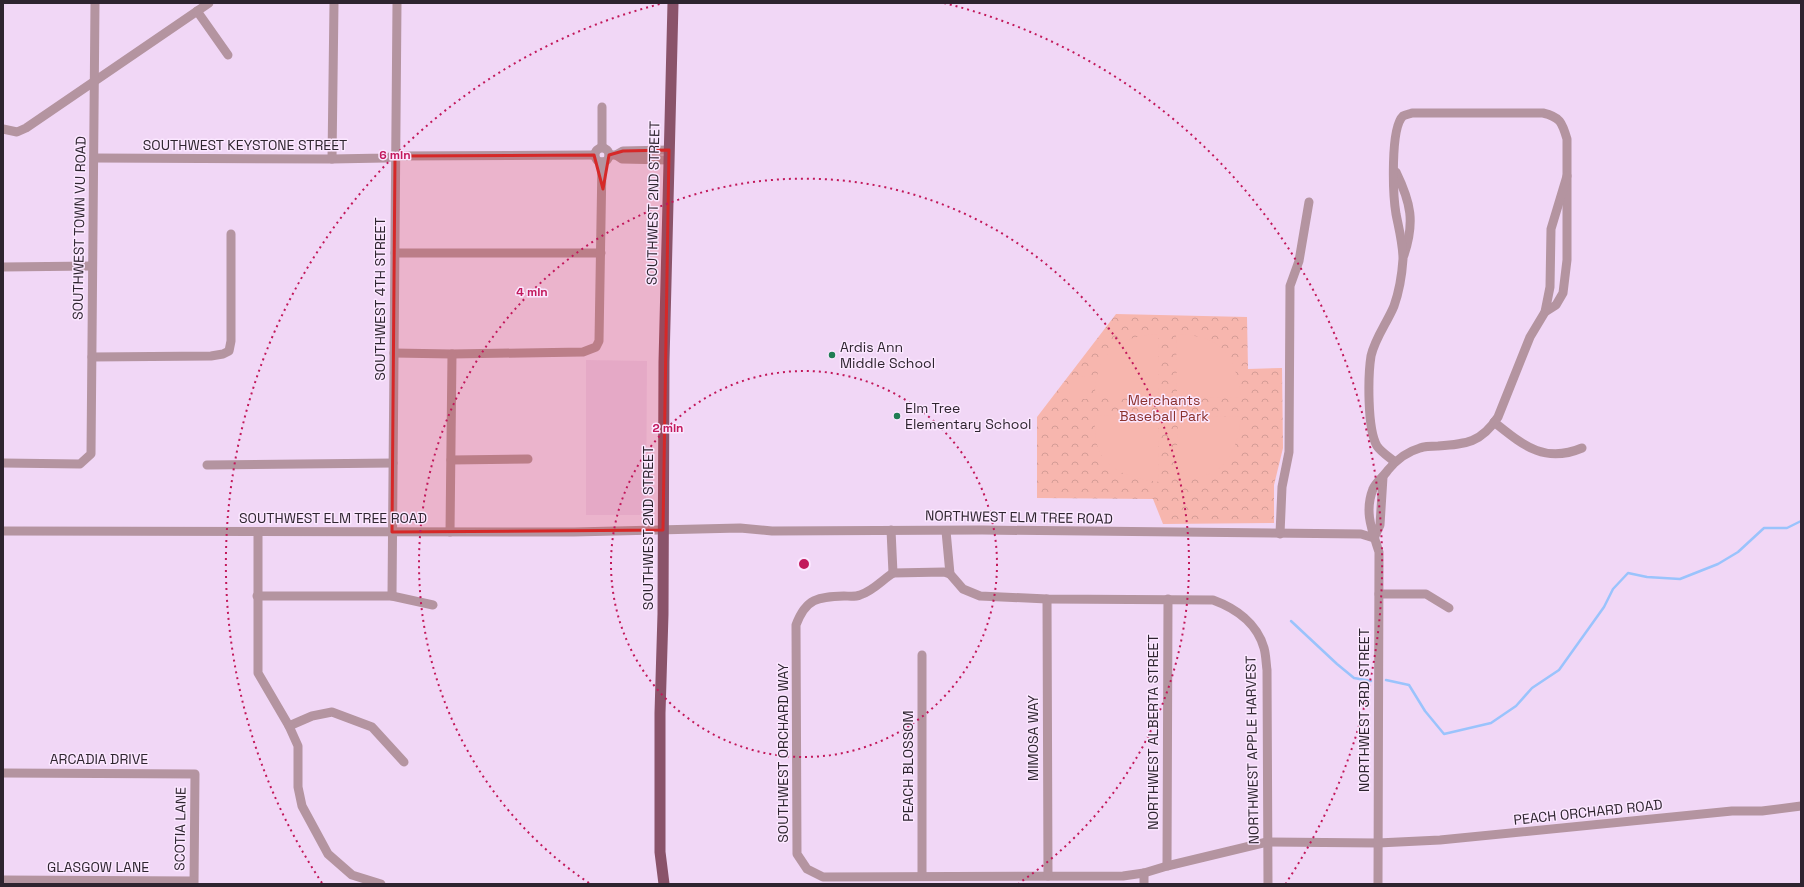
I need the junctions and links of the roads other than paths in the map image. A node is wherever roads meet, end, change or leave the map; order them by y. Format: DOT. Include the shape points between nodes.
graph roads {
  1 [pos="95,3"];
  2 [pos="209,3"];
  3 [pos="334,3"];
  4 [pos="397,3"];
  5 [pos="673,3"];
  6 [pos="197,11"];
  7 [pos="228,55"];
  8 [pos="94,81"];
  9 [pos="602,107"];
  10 [pos="3,129"];
  11 [pos="602,147"];
  12 [pos="594,155"];
  13 [pos="612,155"];
  14 [pos="669,155"];
  15 [pos="395,156"];
  16 [pos="94,158"];
  17 [pos="332,159"];
  18 [pos="602,162"];
  19 [pos="1394,170"];
  20 [pos="1567,176"];
  21 [pos="1309,202"];
  22 [pos="231,234"];
  23 [pos="395,253"];
  24 [pos="600,253"];
  25 [pos="1403,258"];
  26 [pos="92,266"];
  27 [pos="3,267"];
  28 [pos="1545,312"];
  29 [pos="394,353"];
  30 [pos="452,354"];
  31 [pos="92,357"];
  32 [pos="1494,422"];
  33 [pos="1582,448"];
  34 [pos="528,459"];
  35 [pos="451,460"];
  36 [pos="1395,462"];
  37 [pos="3,463"];
  38 [pos="393,463"];
  39 [pos="207,465"];
  40 [pos="663,530"];
  41 [pos="891,530"];
  42 [pos="3,531"];
  43 [pos="946,531"];
  44 [pos="258,532"];
  45 [pos="392,532"];
  46 [pos="450,532"];
  47 [pos="1280,534"];
  48 [pos="1374,538"];
  49 [pos="893,573"];
  50 [pos="950,574"];
  51 [pos="1379,594"];
  52 [pos="257,596"];
  53 [pos="392,596"];
  54 [pos="1047,599"];
  55 [pos="1168,599"];
  56 [pos="433,605"];
  57 [pos="1449,608"];
  58 [pos="922,655"];
  59 [pos="289,726"];
  60 [pos="404,762"];
  61 [pos="3,772"];
  62 [pos="195,774"];
  63 [pos="1801,806"];
  64 [pos="1267,842"];
  65 [pos="1378,843"];
  66 [pos="1167,866"];
  67 [pos="1144,873"];
  68 [pos="922,876"];
  69 [pos="1048,876"];
  70 [pos="3,880"];
  71 [pos="1019,880"];
  72 [pos="193,883"];
  73 [pos="381,884"];
  74 [pos="664,884"];
  75 [pos="1144,884"];
  76 [pos="1268,884"];
  77 [pos="1378,884"];
  1 -- 8 [label="street, SOUTHWEST TOWN VU ROAD"];
  2 -- 6 [label="street"];
  3 -- 17 [label="street"];
  4 -- 15 [label="street, SOUTHWEST 4TH STREET"];
  5 -- 14 [label="main road, SOUTHWEST 2ND STREET"];
  6 -- 7 [label="street"];
  6 -- 8 [label="street"];
  8 -- 10 [label="street" via="21,131"];
  8 -- 16 [label="street, SOUTHWEST TOWN VU ROAD"];
  9 -- 11 [label="street"];
  11 -- 12 [label="street" via="596,150"];
  11 -- 13 [label="street"];
  12 -- 15 [label="street, SOUTHWEST KEYSTONE STREET"];
  12 -- 18 [label="street"];
  13 -- 14 [label="street" via="622,151"];
  13 -- 18 [label="street"];
  14 -- 40 [label="main road, SOUTHWEST 2ND STREET"];
  15 -- 17 [label="street, SOUTHWEST KEYSTONE STREET"];
  15 -- 23 [label="street, SOUTHWEST 4TH STREET"];
  16 -- 17 [label="street, SOUTHWEST KEYSTONE STREET"];
  16 -- 26 [label="street, SOUTHWEST TOWN VU ROAD"];
  18 -- 24 [label="street"];
  19 -- 20 [label="street" via="1394,139 1404,116 1412,113 1543,114 1555,116 1562,124 1567,139"];
  19 -- 25 [label="street" via="1396,213"];
  19 -- 25 [label="street" via="1407,196 1411,219 1410,237"];
  20 -- 28 [label="street" via="1551,229 1550,287"];
  20 -- 28 [label="street" via="1567,260 1562,293 1556,304"];
  21 -- 47 [label="street" via="1299,261 1290,286 1289,452 1282,487"];
  22 -- 31 [label="street" via="229,351 223,354"];
  23 -- 24 [label="street"];
  23 -- 29 [label="street, SOUTHWEST 4TH STREET"];
  24 -- 30 [label="street" via="599,341 596,347 583,352"];
  25 -- 36 [label="street" via="1394,306 1372,356 1369,391 1370,421 1377,446"];
  26 -- 27 [label="street"];
  26 -- 31 [label="street, SOUTHWEST TOWN VU ROAD"];
  28 -- 32 [label="street" via="1530,337"];
  29 -- 30 [label="street"];
  29 -- 38 [label="street, SOUTHWEST 4TH STREET"];
  30 -- 35 [label="street"];
  31 -- 37 [label="street, SOUTHWEST TOWN VU ROAD" via="90,454 80,464"];
  32 -- 33 [label="street" via="1520,443 1552,455 1570,453"];
  32 -- 36 [label="street" via="1476,440 1464,444 1421,447 1406,453"];
  34 -- 35 [label="street"];
  35 -- 46 [label="street"];
  36 -- 48 [label="street" via="1383,477 1380,525"];
  38 -- 39 [label="street"];
  38 -- 45 [label="street, SOUTHWEST 4TH STREET"];
  40 -- 41 [label="street, NORTHWEST ELM TREE ROAD"];
  40 -- 46 [label="street, SOUTHWEST ELM TREE ROAD"];
  40 -- 74 [label="main road, SOUTHWEST 2ND STREET" via="659,803 660,852"];
  41 -- 43 [label="street, NORTHWEST ELM TREE ROAD"];
  41 -- 49 [label="street"];
  42 -- 44 [label="street, SOUTHWEST ELM TREE ROAD"];
  43 -- 47 [label="street, NORTHWEST ELM TREE ROAD"];
  43 -- 50 [label="street"];
  44 -- 45 [label="street, SOUTHWEST ELM TREE ROAD"];
  44 -- 52 [label="street"];
  45 -- 46 [label="street, SOUTHWEST ELM TREE ROAD"];
  45 -- 53 [label="street, SOUTHWEST 4TH STREET"];
  47 -- 48 [label="street, NORTHWEST ELM TREE ROAD" via="1361,534"];
  48 -- 51 [label="street, NORTHWEST 3RD STREET" via="1379,552"];
  49 -- 50 [label="street"];
  49 -- 68 [label="street, SOUTHWEST ORCHARD WAY" via="873,589 859,596 816,599 800,613 796,625 797,854 808,869 823,877"];
  50 -- 54 [label="street" via="963,589 980,596"];
  51 -- 57 [label="street" via="1426,594"];
  51 -- 65 [label="street, NORTHWEST 3RD STREET"];
  52 -- 53 [label="street"];
  52 -- 59 [label="street" via="258,672"];
  53 -- 56 [label="street"];
  54 -- 55 [label="street"];
  54 -- 69 [label="street, MIMOSA WAY"];
  55 -- 64 [label="street, NORTHWEST APPLE HARVEST" via="1213,600 1236,610 1247,620 1264,647 1267,670"];
  55 -- 66 [label="street, NORTHWEST ALBERTA STREET"];
  58 -- 68 [label="street, PEACH BLOSSOM"];
  59 -- 60 [label="street" via="312,716 332,712 372,727"];
  59 -- 73 [label="street" via="298,746 298,787 302,806 328,854 352,875"];
  61 -- 62 [label="street, ARCADIA DRIVE"];
  62 -- 72 [label="street, SCOTIA LANE"];
  63 -- 65 [label="street, PEACH ORCHARD ROAD" via="1440,840"];
  64 -- 65 [label="street, PEACH ORCHARD ROAD"];
  64 -- 66 [label="street, SOUTHWEST ORCHARD WAY"];
  64 -- 76 [label="street, NORTHWEST APPLE HARVEST"];
  65 -- 77 [label="street, NORTHWEST 3RD STREET"];
  66 -- 67 [label="street, SOUTHWEST ORCHARD WAY"];
  67 -- 69 [label="street, SOUTHWEST ORCHARD WAY" via="1123,876"];
  67 -- 75 [label="street"];
  68 -- 71 [label="street, SOUTHWEST ORCHARD WAY"];
  69 -- 71 [label="street, SOUTHWEST ORCHARD WAY"];
  70 -- 72 [label="street, GLASGOW LANE"];
}
